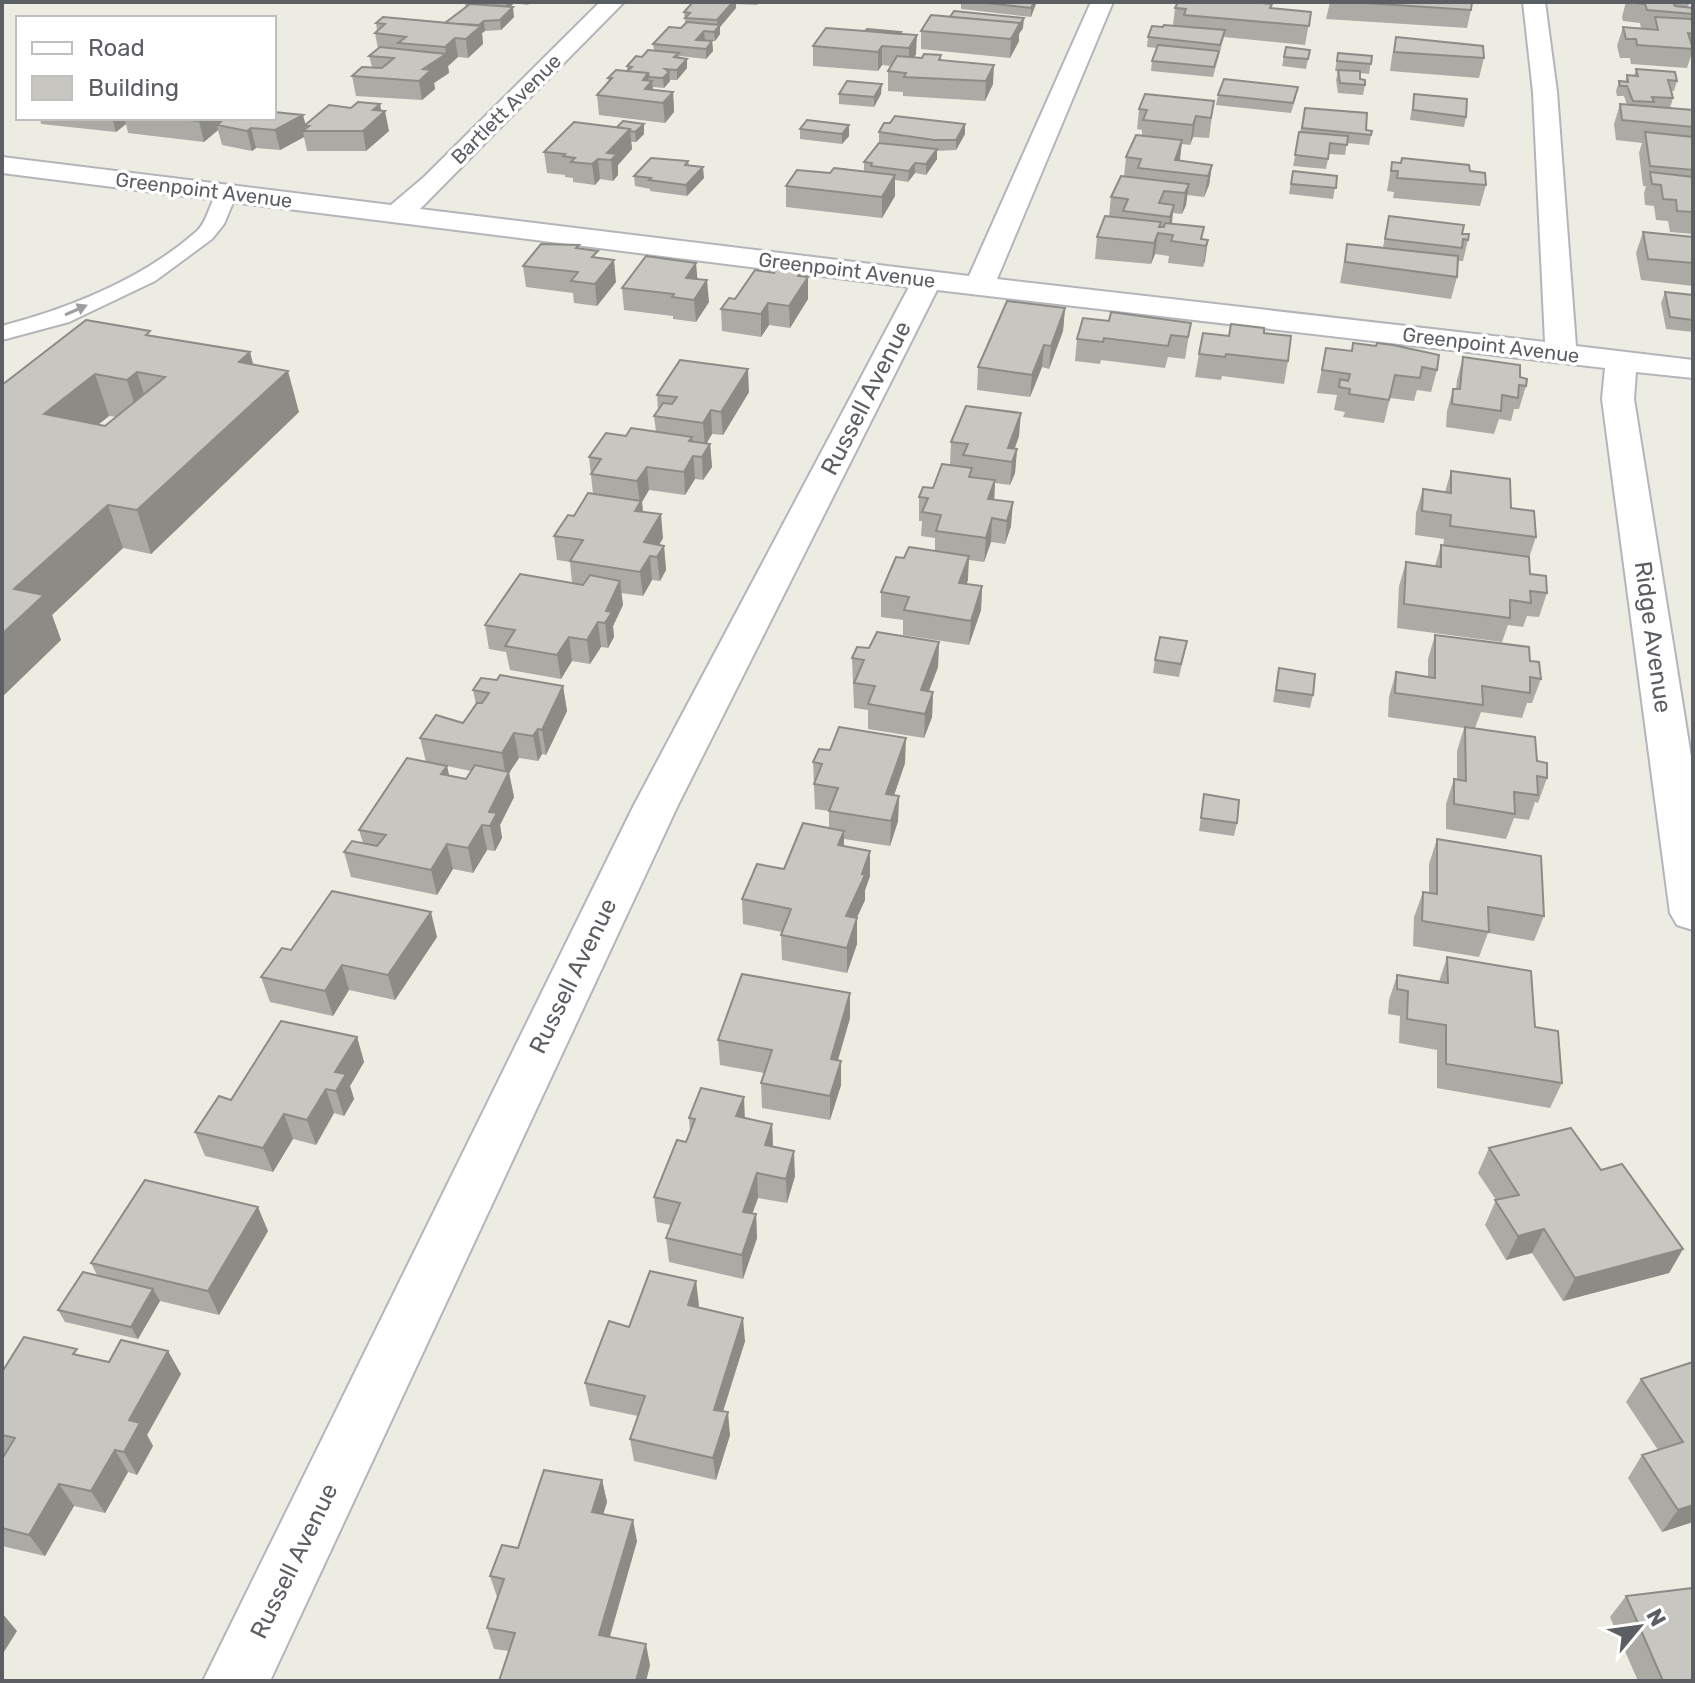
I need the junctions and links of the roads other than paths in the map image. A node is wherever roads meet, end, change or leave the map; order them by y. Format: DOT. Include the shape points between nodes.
graph roads {
  1 [pos="613,2"];
  2 [pos="1102,2"];
  3 [pos="1534,2"];
  4 [pos="2,165"];
  5 [pos="227,193"];
  6 [pos="397,214"];
  7 [pos="927,280"];
  8 [pos="979,286"];
  9 [pos="2,333"];
  10 [pos="1561,353"];
  11 [pos="1621,360"];
  12 [pos="1693,369"];
  13 [pos="1693,913"];
  14 [pos="236,1681"];
  1 -- 6 [label="street, Bartlett Avenue"];
  2 -- 8 [label="street"];
  3 -- 10 [label="street" via="1545,92"];
  4 -- 5 [label="street, Greenpoint Avenue"];
  5 -- 6 [label="street, Greenpoint Avenue"];
  9 -- 5 [label="lane, one-way" via="61,317 147,276 205,235"];
  6 -- 7 [label="street, Greenpoint Avenue"];
  7 -- 8 [label="street, Greenpoint Avenue"];
  7 -- 14 [label="street, Russell Avenue" via="656,805"];
  8 -- 10 [label="street, Greenpoint Avenue"];
  10 -- 11 [label="street, Greenpoint Avenue"];
  11 -- 12 [label="street, Greenpoint Avenue"];
  11 -- 13 [label="street, Ridge Avenue" via="1618,399"];
}
